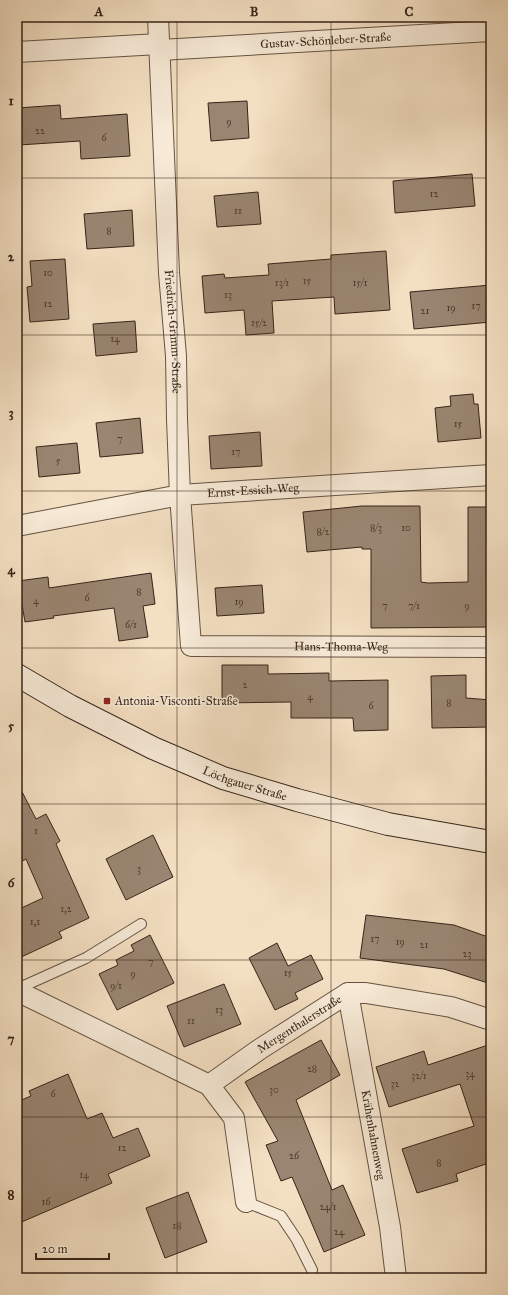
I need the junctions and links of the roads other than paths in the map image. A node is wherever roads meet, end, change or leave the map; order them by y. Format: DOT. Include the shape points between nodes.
graph roads {
  1 [pos="158,17"];
  2 [pos="491,31"];
  3 [pos="160,47"];
  4 [pos="17,52"];
  5 [pos="491,475"];
  6 [pos="180,495"];
  7 [pos="17,526"];
  8 [pos="191,646"];
  9 [pos="491,647"];
  10 [pos="17,675"];
  11 [pos="491,842"];
  12 [pos="142,924"];
  13 [pos="17,990"];
  14 [pos="348,993"];
  15 [pos="491,1020"];
  16 [pos="209,1085"];
  17 [pos="246,1202"];
  18 [pos="312,1270"];
  19 [pos="396,1278"];
  1 -- 3 [label="street, Friedrich-Grimm-Straße"];
  2 -- 3 [label="street, Gustav-Schönleber-Straße"];
  3 -- 4 [label="street, Gustav-Schönleber-Straße"];
  3 -- 6 [label="street, Friedrich-Grimm-Straße" via="169,273 176,356"];
  5 -- 6 [label="street, Ernst-Essich-Weg"];
  6 -- 7 [label="street, Ernst-Essich-Weg"];
  6 -- 8 [label="street, Friedrich-Grimm-Straße"];
  8 -- 9 [label="street, Hans-Thoma-Weg"];
  10 -- 11 [label="main road, Löchgauer Straße" via="70,706 146,744 223,778 388,824"];
  12 -- 13 [label="lane" via="86,958"];
  13 -- 16 [label="street"];
  14 -- 15 [label="street, Mergenthalerstraße" via="366,993 452,1007"];
  14 -- 16 [label="street, Mergenthalerstraße"];
  14 -- 19 [label="street, Krähenhahnenweg" via="390,1227"];
  16 -- 17 [label="street" via="234,1118"];
  17 -- 18 [label="lane" via="281,1216"];
}
